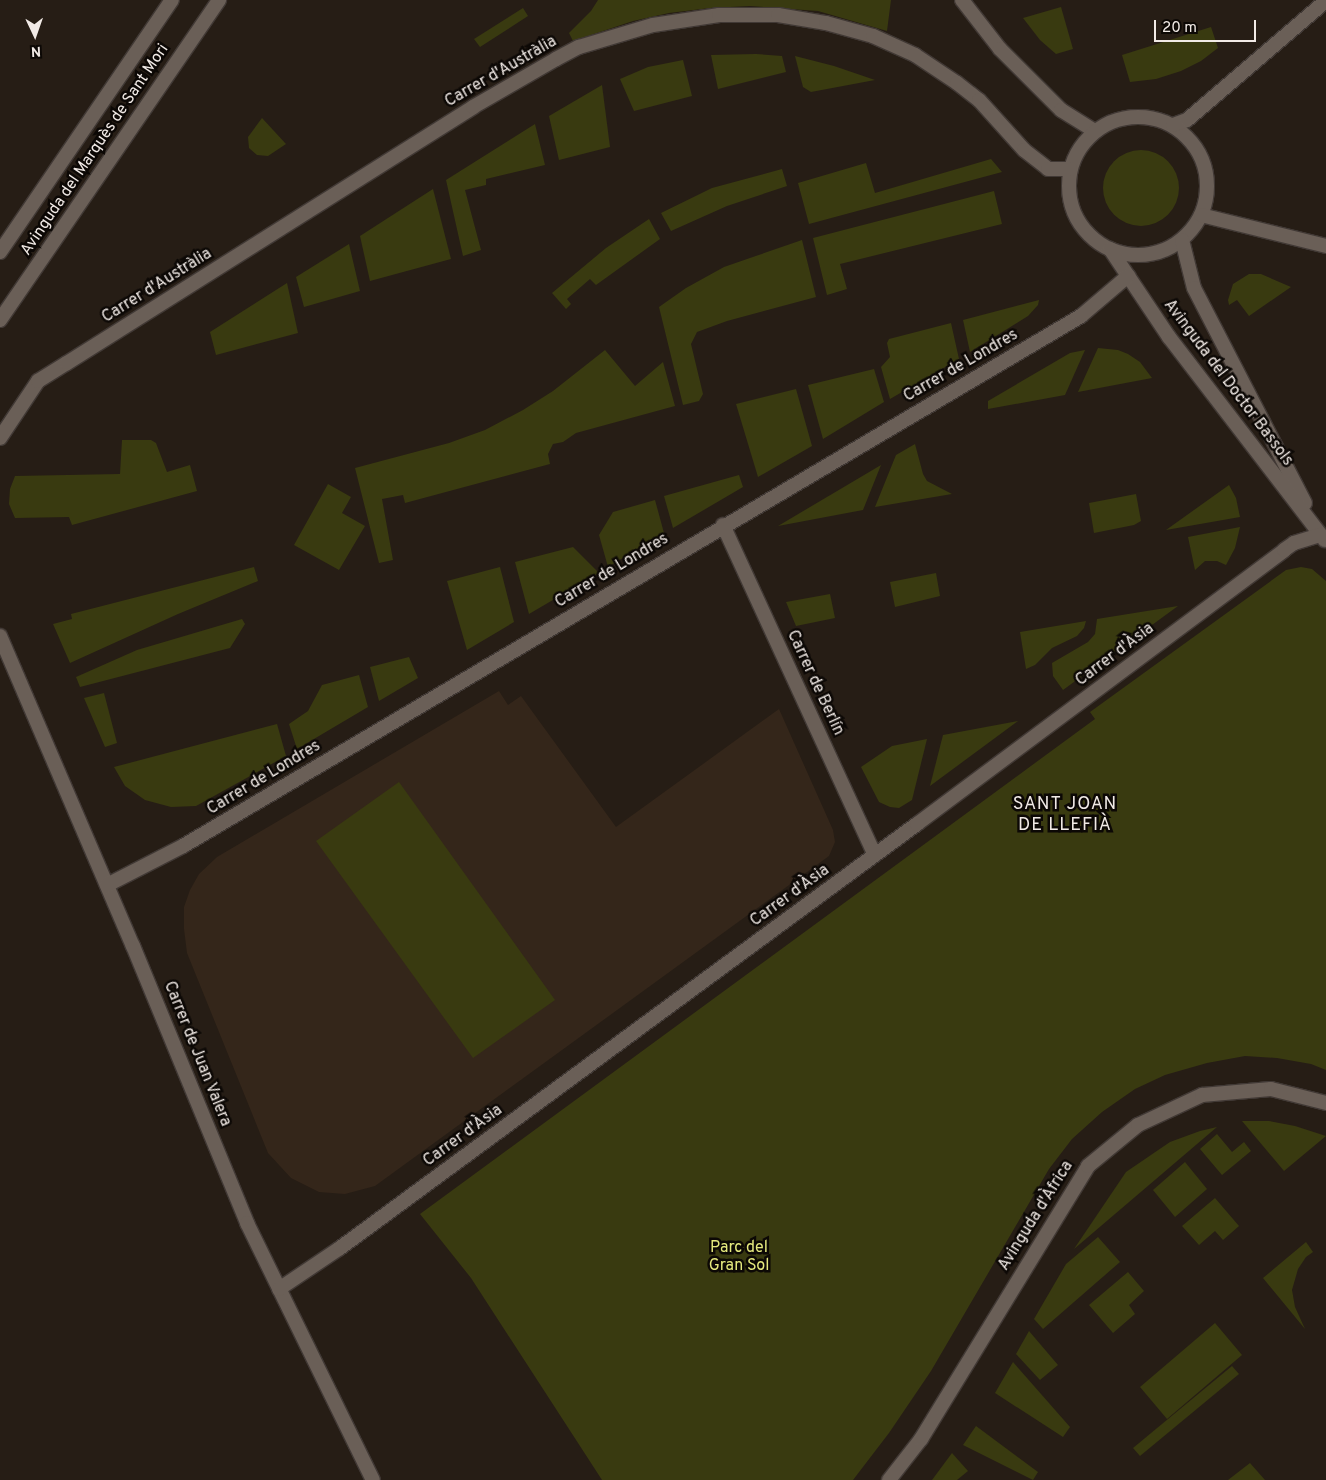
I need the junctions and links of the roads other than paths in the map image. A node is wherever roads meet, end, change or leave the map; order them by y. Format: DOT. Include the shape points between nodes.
graph roads {
  1 [pos="172,0"];
  2 [pos="219,0"];
  3 [pos="962,0"];
  4 [pos="1326,1"];
  5 [pos="1172,125"];
  6 [pos="1094,131"];
  7 [pos="1070,169"];
  8 [pos="1201,215"];
  9 [pos="1182,240"];
  10 [pos="1326,246"];
  11 [pos="1110,249"];
  12 [pos="0,252"];
  13 [pos="1128,276"];
  14 [pos="0,320"];
  15 [pos="0,438"];
  16 [pos="723,525"];
  17 [pos="1323,538"];
  18 [pos="0,636"];
  19 [pos="875,855"];
  20 [pos="107,886"];
  21 [pos="1326,1103"];
  22 [pos="280,1289"];
  23 [pos="373,1480"];
  24 [pos="889,1480"];
  1 -- 12 [label="street, Avinguda del Marquès de Sant Mori"];
  2 -- 14 [label="street, Avinguda del Marquès de Sant Mori"];
  3 -- 6 [label="street" via="1000,49 1061,110"];
  4 -- 5 [label="street" via="1187,120"];
  5 -- 6 [label="street" via="1153,117 1132,116 1112,120"];
  5 -- 8 [label="street" via="1189,138 1203,161 1207,195"];
  6 -- 7 [label="street" via="1079,148"];
  7 -- 11 [label="street" via="1068,185 1075,216 1096,242"];
  7 -- 15 [label="street, Carrer d'Austràlia" via="1048,170 957,82 915,55 873,36 826,23 778,15 719,15 653,25 578,47 556,58 38,381"];
  8 -- 9 [label="street"];
  8 -- 10 [label="street"];
  9 -- 11 [label="street" via="1147,255 1128,255"];
  9 -- 17 [label="street, Avinguda del Doctor Bassols" via="1194,288"];
  11 -- 13 [label="street, Avinguda del Doctor Bassols"];
  13 -- 16 [label="street, Carrer de Londres" via="1081,316"];
  13 -- 17 [label="street, Avinguda del Doctor Bassols" via="1169,337"];
  16 -- 19 [label="street, Carrer de Berlín"];
  16 -- 20 [label="street, Carrer de Londres" via="183,846"];
  17 -- 19 [label="street, Carrer d'Àsia" via="1294,543 1284,550"];
  18 -- 20 [label="street, Carrer de Juan Valera"];
  19 -- 22 [label="street, Carrer d'Àsia"];
  20 -- 22 [label="street, Carrer de Juan Valera" via="247,1223"];
  21 -- 24 [label="street, Avinguda d'Àfrica" via="1271,1089 1202,1094 1138,1125 1088,1166 921,1439"];
  22 -- 23 [label="street, Carrer de Juan Valera"];
}
